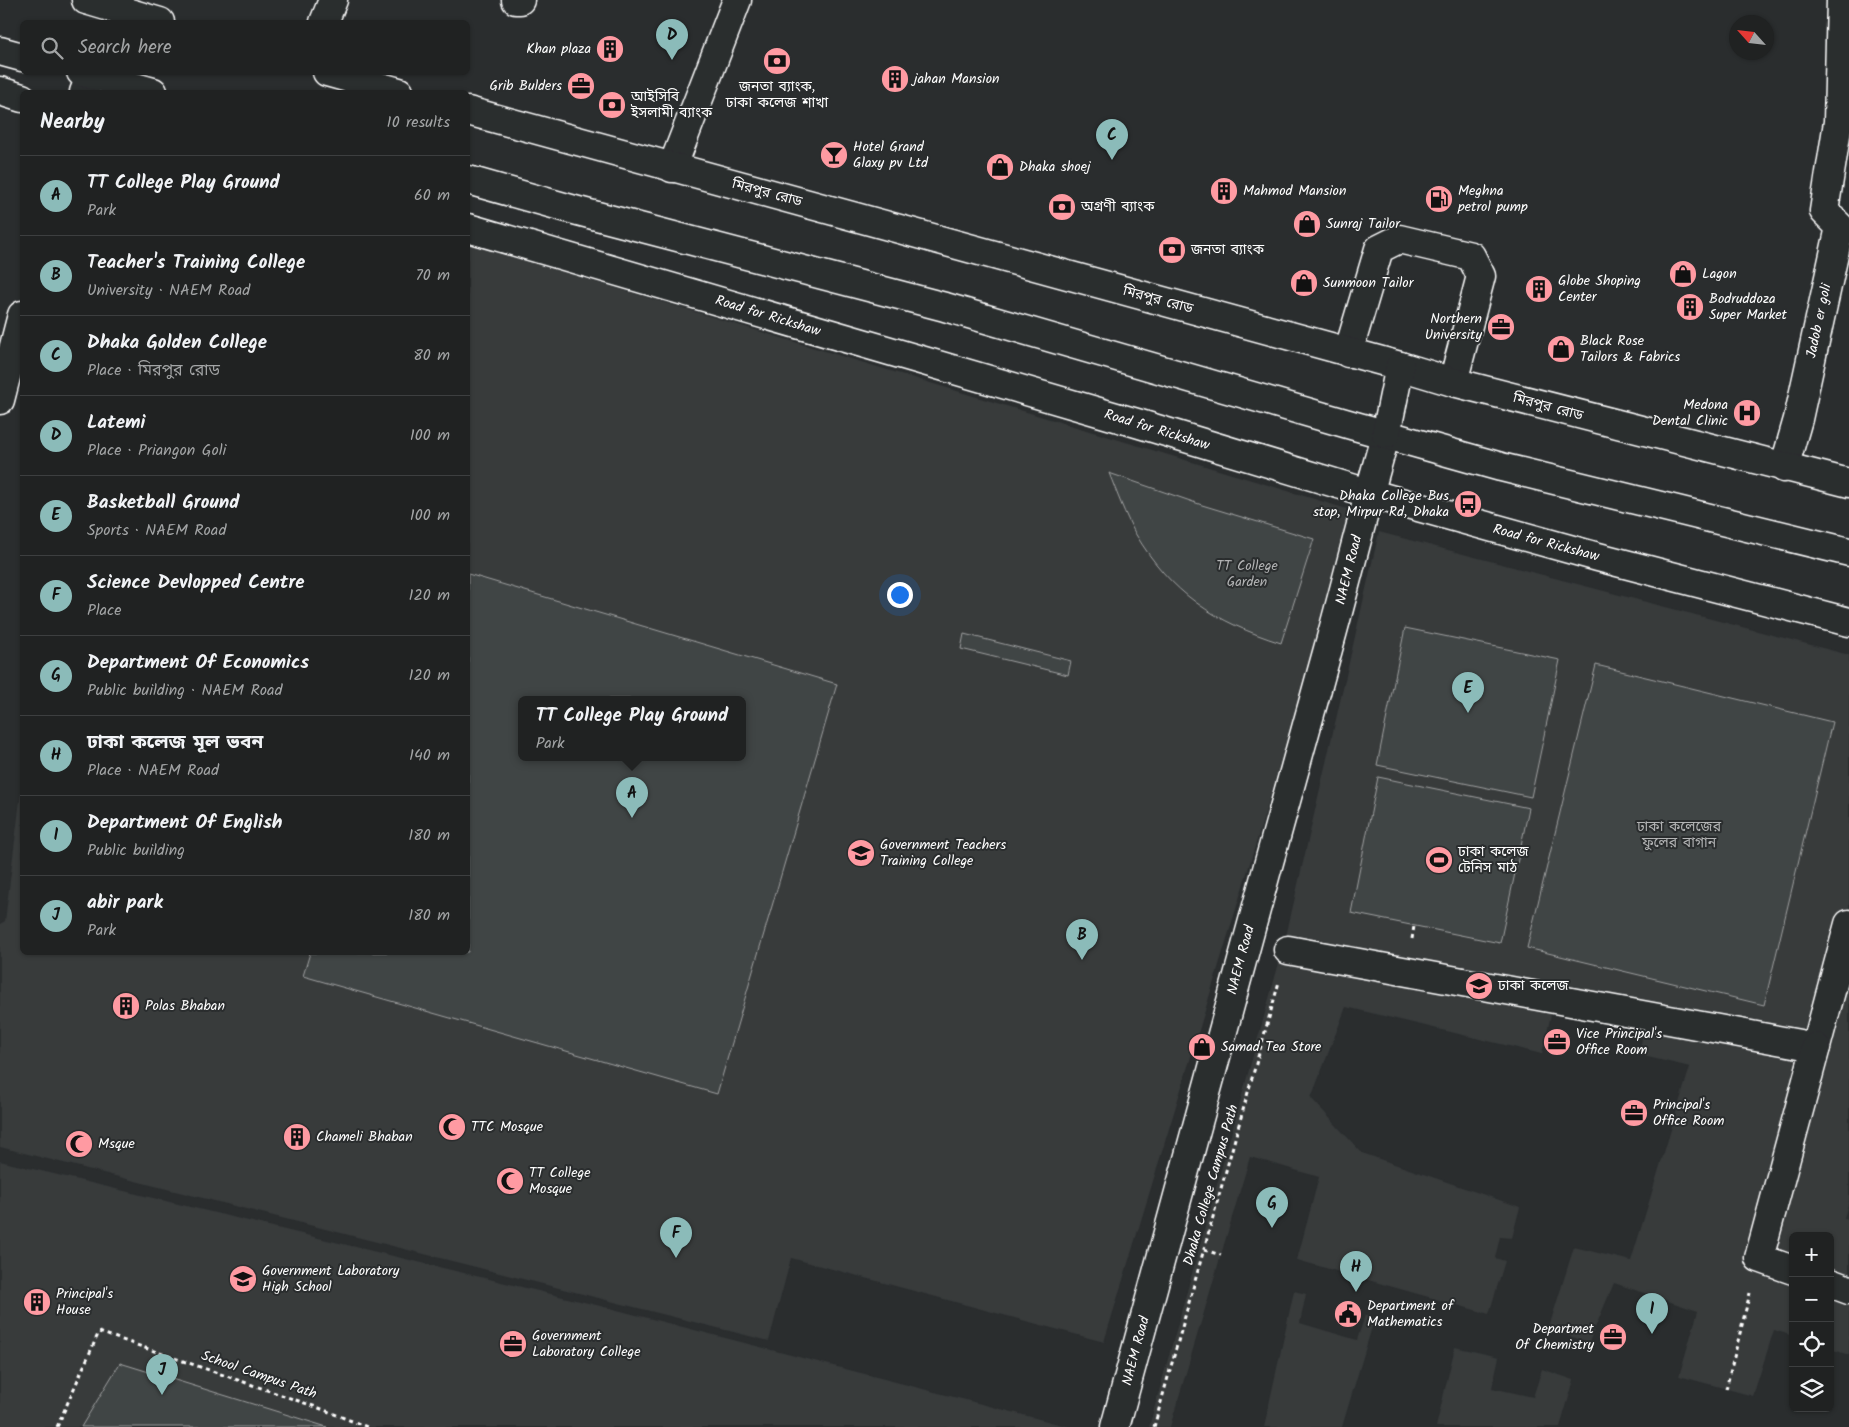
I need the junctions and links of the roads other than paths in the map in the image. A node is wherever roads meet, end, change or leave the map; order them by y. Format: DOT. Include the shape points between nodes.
graph roads {
  1 [pos="86,0"];
  2 [pos="333,0"];
  3 [pos="516,0"];
  4 [pos="520,0"];
  5 [pos="737,0"];
  6 [pos="1841,0"];
  7 [pos="153,20"];
  8 [pos="325,20"];
  9 [pos="0,51"];
  10 [pos="20,56"];
  11 [pos="338,75"];
  12 [pos="85,80"];
  13 [pos="142,90"];
  14 [pos="392,90"];
  15 [pos="0,91"];
  16 [pos="20,97"];
  17 [pos="470,112"];
  18 [pos="672,168"];
  19 [pos="470,181"];
  20 [pos="470,229"];
  21 [pos="20,323"];
  22 [pos="1348,353"];
  23 [pos="1400,366"];
  24 [pos="1453,382"];
  25 [pos="0,400"];
  26 [pos="1386,434"];
  27 [pos="1784,468"];
  28 [pos="1849,483"];
  29 [pos="1368,493"];
  30 [pos="1849,552"];
  31 [pos="1849,622"];
  32 [pos="1849,924"];
  33 [pos="1288,950"];
  34 [pos="1816,1048"];
  35 [pos="1789,1269"];
  36 [pos="1834,1284"];
  37 [pos="1849,1290"];
  38 [pos="1115,1427"];
  1 -- 7 [label="main road"];
  2 -- 8 [label="main road"];
  3 -- 4 [label="main road"];
  5 -- 18 [label="main road"];
  6 -- 27 [label="main road, Jadob er goli" via="1838,122 1824,211 1840,226"];
  9 -- 10 [label="main road"];
  11 -- 14 [label="main road"];
  12 -- 13 [label="main road"];
  15 -- 16 [label="main road"];
  17 -- 18 [label="main road, মিরপুর রোড"];
  18 -- 22 [label="main road, মিরপুর রোড"];
  19 -- 26 [label="main road" via="945,308"];
  20 -- 29 [label="main road, Road for Rickshaw"];
  21 -- 25 [label="main road"];
  22 -- 23 [label="main road, মিরপুর রোড"];
  22 -- 24 [label="main road" via="1379,249 1399,239 1472,256 1481,276"];
  23 -- 24 [label="main road, মিরপুর রোড"];
  23 -- 26 [label="main road, NAEM Road"];
  24 -- 27 [label="main road, মিরপুর রোড"];
  26 -- 29 [label="main road, NAEM Road"];
  26 -- 30 [label="main road" via="1502,467"];
  27 -- 28 [label="main road, মিরপুর রোড"];
  29 -- 31 [label="main road, Road for Rickshaw"];
  29 -- 38 [label="main road, NAEM Road" via="1350,573"];
  32 -- 34 [label="main road"];
  33 -- 34 [label="main road"];
  34 -- 35 [label="main road" via="1759,1258"];
  36 -- 37 [label="main road"];
}
